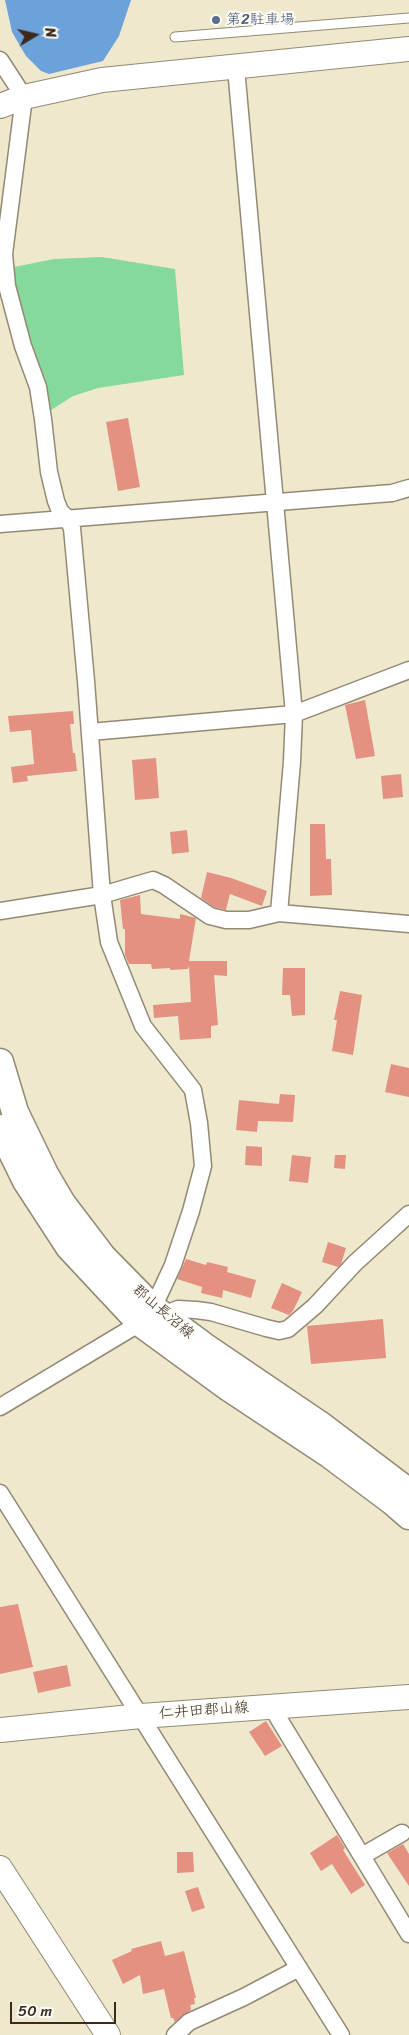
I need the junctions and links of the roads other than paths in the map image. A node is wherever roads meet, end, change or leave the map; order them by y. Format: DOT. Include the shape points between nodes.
graph roads {
  1 [pos="409,18"];
  2 [pos="175,37"];
  3 [pos="409,49"];
  4 [pos="0,60"];
  5 [pos="236,68"];
  6 [pos="24,97"];
  7 [pos="0,106"];
  8 [pos="409,488"];
  9 [pos="275,502"];
  10 [pos="67,518"];
  11 [pos="0,524"];
  12 [pos="409,670"];
  13 [pos="294,714"];
  14 [pos="90,732"];
  15 [pos="102,895"];
  16 [pos="0,911"];
  17 [pos="279,913"];
  18 [pos="409,924"];
  19 [pos="0,1062"];
  20 [pos="0,1128"];
  21 [pos="409,1214"];
  22 [pos="152,1315"];
  23 [pos="0,1407"];
  24 [pos="409,1492"];
  25 [pos="0,1493"];
  26 [pos="409,1516"];
  27 [pos="409,1697"];
  28 [pos="271,1706"];
  29 [pos="141,1716"];
  30 [pos="0,1730"];
  31 [pos="402,1833"];
  32 [pos="362,1856"];
  33 [pos="0,1868"];
  34 [pos="409,1934"];
  35 [pos="299,1968"];
  36 [pos="108,2035"];
  37 [pos="175,2035"];
  38 [pos="341,2035"];
  1 -- 2 [label="lane"];
  3 -- 5 [label="street"];
  4 -- 6 [label="street"];
  5 -- 6 [label="street" via="102,80"];
  5 -- 9 [label="street"];
  6 -- 7 [label="street"];
  6 -- 10 [label="street" via="4,254 7,286 38,387 48,472 60,511"];
  8 -- 9 [label="street" via="392,493"];
  9 -- 10 [label="street"];
  9 -- 13 [label="street"];
  10 -- 11 [label="street"];
  10 -- 14 [label="street" via="72,528"];
  12 -- 13 [label="street"];
  13 -- 14 [label="street"];
  13 -- 17 [label="street"];
  14 -- 15 [label="street"];
  15 -- 16 [label="street"];
  15 -- 17 [label="street" via="153,880 210,916 250,920"];
  15 -- 22 [label="street" via="109,942 143,1026 192,1090 200,1123 203,1166 191,1211"];
  17 -- 18 [label="street"];
  19 -- 22 [label="main road, 郡山長沼線" via="15,1112 40,1166 62,1203"];
  20 -- 22 [label="main road, 郡山長沼線" via="26,1181 69,1247"];
  21 -- 22 [label="street" via="288,1329 279,1331 196,1310 178,1309"];
  22 -- 23 [label="street"];
  22 -- 24 [label="main road, 郡山長沼線" via="322,1426"];
  22 -- 26 [label="main road, 郡山長沼線" via="228,1388 330,1455"];
  25 -- 29 [label="street"];
  27 -- 28 [label="street, 仁井田郡山線"];
  28 -- 29 [label="street, 仁井田郡山線"];
  28 -- 32 [label="street"];
  29 -- 30 [label="street, 仁井田郡山線"];
  29 -- 35 [label="street"];
  31 -- 32 [label="street"];
  32 -- 34 [label="street"];
  33 -- 36 [label="street"];
  35 -- 37 [label="street" via="189,2022"];
  35 -- 38 [label="street"];
}
